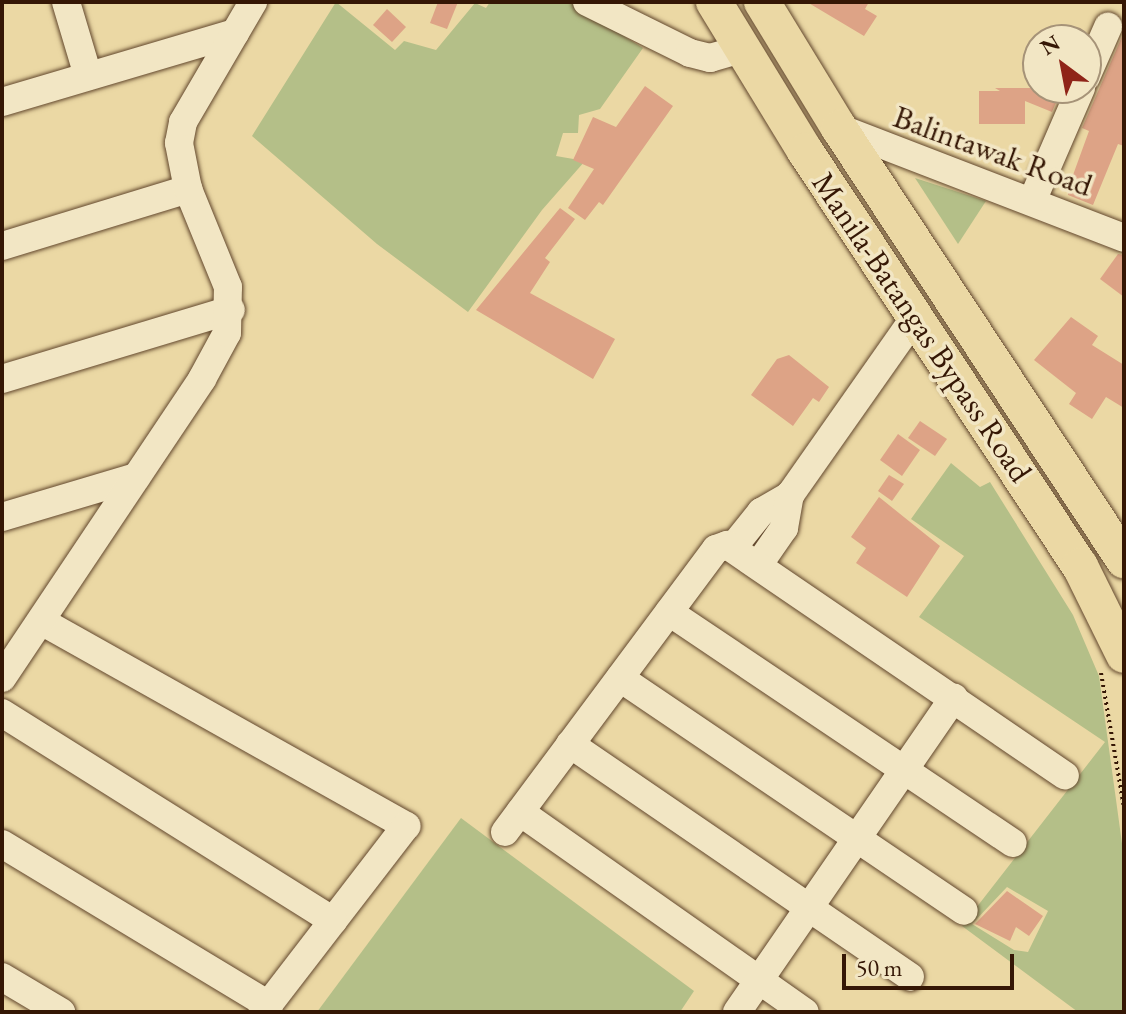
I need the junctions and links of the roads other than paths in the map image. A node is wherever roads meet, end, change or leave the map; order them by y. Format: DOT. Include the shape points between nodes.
graph roads {
  1 [pos="66,2"];
  2 [pos="253,2"];
  3 [pos="587,2"];
  4 [pos="714,2"];
  5 [pos="762,2"];
  6 [pos="1108,27"];
  7 [pos="235,33"];
  8 [pos="1102,41"];
  9 [pos="742,49"];
  10 [pos="88,76"];
  11 [pos="2,102"];
  12 [pos="1074,104"];
  13 [pos="839,128"];
  14 [pos="188,189"];
  15 [pos="1033,199"];
  16 [pos="1124,238"];
  17 [pos="2,246"];
  18 [pos="231,310"];
  19 [pos="916,316"];
  20 [pos="2,379"];
  21 [pos="136,477"];
  22 [pos="790,495"];
  23 [pos="2,517"];
  24 [pos="733,547"];
  25 [pos="1124,560"];
  26 [pos="759,564"];
  27 [pos="669,612"];
  28 [pos="41,621"];
  29 [pos="11,653"];
  30 [pos="1110,658"];
  31 [pos="2,678"];
  32 [pos="620,678"];
  33 [pos="954,698"];
  34 [pos="2,713"];
  35 [pos="570,744"];
  36 [pos="904,767"];
  37 [pos="1065,776"];
  38 [pos="857,836"];
  39 [pos="1013,843"];
  40 [pos="2,844"];
  41 [pos="806,907"];
  42 [pos="964,911"];
  43 [pos="333,921"];
  44 [pos="2,977"];
  45 [pos="910,977"];
  46 [pos="759,980"];
  47 [pos="266,1008"];
  48 [pos="61,1012"];
  49 [pos="737,1012"];
  50 [pos="805,1012"];
  1 -- 10 [label="street"];
  2 -- 7 [label="street"];
  3 -- 9 [label="street" via="690,53 710,58"];
  4 -- 9 [label="main road, Manila-Batangas Bypass Road"];
  5 -- 13 [label="main road, Manila-Batangas Bypass Road"];
  6 -- 8 [label="street"];
  7 -- 10 [label="street"];
  7 -- 14 [label="street" via="183,122 181,168"];
  9 -- 19 [label="main road, Manila-Batangas Bypass Road"];
  10 -- 11 [label="street"];
  12 -- 15 [label="street"];
  13 -- 15 [label="street, Balintawak Road"];
  13 -- 25 [label="main road, Manila-Batangas Bypass Road"];
  14 -- 17 [label="street"];
  14 -- 18 [label="street" via="220,258"];
  15 -- 16 [label="street, Balintawak Road"];
  18 -- 20 [label="street"];
  18 -- 21 [label="street" via="219,353"];
  19 -- 22 [label="street"];
  19 -- 30 [label="main road, Manila-Batangas Bypass Road" via="1080,566"];
  21 -- 23 [label="street"];
  21 -- 28 [label="street"];
  22 -- 24 [label="street" via="761,512"];
  22 -- 26 [label="street" via="784,528"];
  24 -- 26 [label="street"];
  24 -- 27 [label="street" via="716,549"];
  26 -- 33 [label="street"];
  27 -- 32 [label="street"];
  27 -- 36 [label="street"];
  28 -- 29 [label="street"];
  28 -- 43 [label="street" via="406,826"];
  29 -- 31 [label="street"];
  32 -- 35 [label="street"];
  32 -- 38 [label="street"];
  33 -- 36 [label="street"];
  33 -- 37 [label="street"];
  34 -- 43 [label="street"];
  35 -- 41 [label="street"];
  35 -- 46 [label="street" via="512,822"];
  36 -- 38 [label="street"];
  36 -- 39 [label="street"];
  38 -- 41 [label="street"];
  38 -- 42 [label="street"];
  40 -- 47 [label="street"];
  41 -- 45 [label="street"];
  41 -- 46 [label="street"];
  43 -- 47 [label="street"];
  44 -- 48 [label="street"];
  46 -- 49 [label="street"];
  46 -- 50 [label="street"];
}
